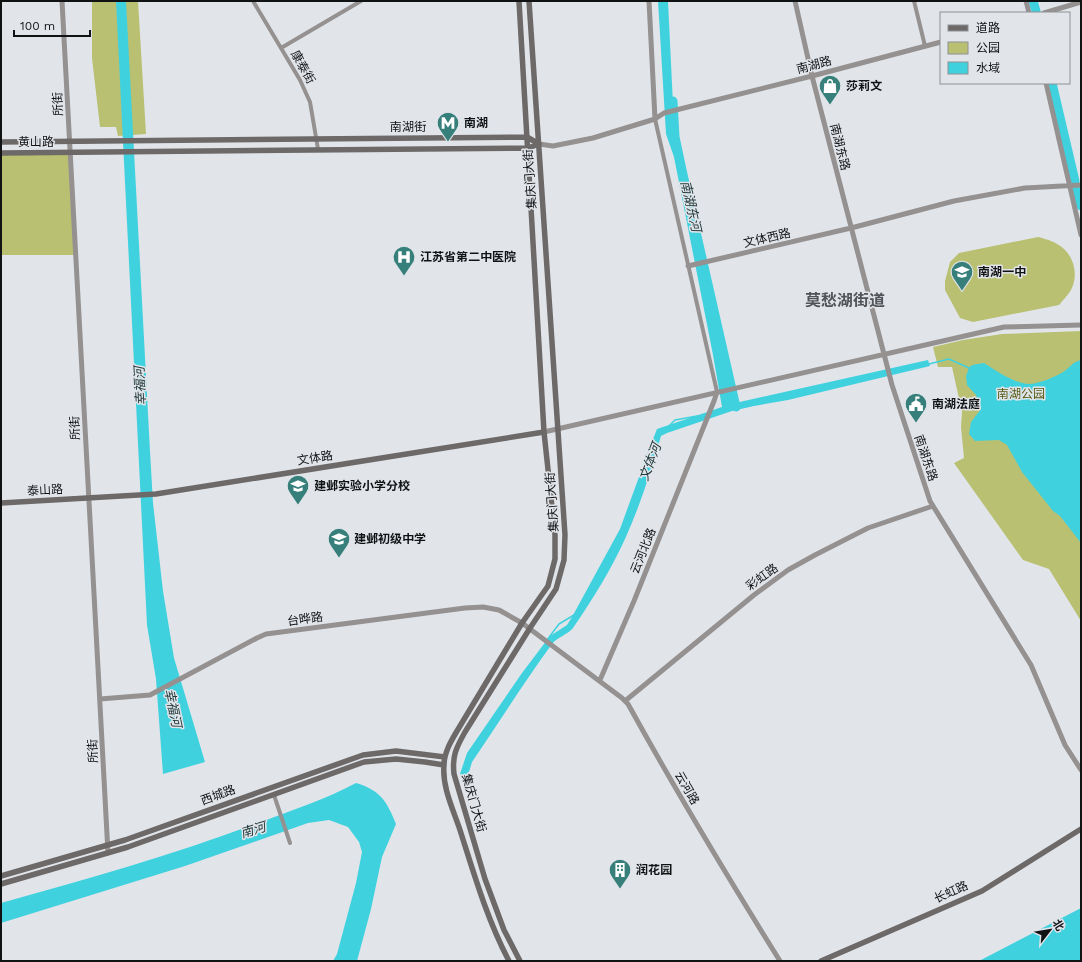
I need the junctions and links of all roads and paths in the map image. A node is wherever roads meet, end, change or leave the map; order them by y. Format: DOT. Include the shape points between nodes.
graph roads {
  1 [pos="62,1"];
  2 [pos="253,1"];
  3 [pos="361,1"];
  4 [pos="519,1"];
  5 [pos="529,1"];
  6 [pos="649,1"];
  7 [pos="795,1"];
  8 [pos="914,1"];
  9 [pos="1026,1"];
  10 [pos="1081,2"];
  11 [pos="1029,12"];
  12 [pos="1047,12"];
  13 [pos="940,42"];
  14 [pos="925,46"];
  15 [pos="281,48"];
  16 [pos="812,76"];
  17 [pos="1046,84"];
  18 [pos="655,119"];
  19 [pos="527,137"];
  20 [pos="316,138"];
  21 [pos="1,142"];
  22 [pos="70,142"];
  23 [pos="539,144"];
  24 [pos="528,148"];
  25 [pos="318,149"];
  26 [pos="1,153"];
  27 [pos="70,153"];
  28 [pos="1081,185"];
  29 [pos="1070,186"];
  30 [pos="851,228"];
  31 [pos="1081,235"];
  32 [pos="688,266"];
  33 [pos="1081,325"];
  34 [pos="884,354"];
  35 [pos="718,392"];
  36 [pos="558,429"];
  37 [pos="544,432"];
  38 [pos="89,499"];
  39 [pos="1,503"];
  40 [pos="933,506"];
  41 [pos="522,623"];
  42 [pos="530,628"];
  43 [pos="540,636"];
  44 [pos="600,680"];
  45 [pos="100,699"];
  46 [pos="625,701"];
  47 [pos="445,757"];
  48 [pos="444,765"];
  49 [pos="1081,770"];
  50 [pos="274,795"];
  51 [pos="1081,828"];
  52 [pos="290,843"];
  53 [pos="108,845"];
  54 [pos="108,853"];
  55 [pos="1,876"];
  56 [pos="1,884"];
  57 [pos="509,961"];
  58 [pos="520,961"];
  59 [pos="780,961"];
  60 [pos="822,961"];
  1 -- 22 [label="street, 所街"];
  2 -- 15 [label="street, 康泰街"];
  3 -- 15 [label="street"];
  4 -- 19 [label="main road, 集庆门大街"];
  5 -- 23 [label="main road, 集庆门大街"];
  6 -- 18 [label="street"];
  7 -- 16 [label="street, 南湖东路"];
  8 -- 14 [label="street"];
  9 -- 11 [label="street"];
  10 -- 12 [label="street"];
  13 -- 14 [label="street, 南湖路"];
  14 -- 16 [label="street, 南湖路"];
  15 -- 20 [label="street, 康泰街" via="310,102"];
  16 -- 18 [label="street, 南湖路" via="664,113"];
  16 -- 30 [label="street, 南湖东路"];
  17 -- 29 [label="street"];
  18 -- 23 [label="street" via="593,138 553,146"];
  18 -- 32 [label="street"];
  19 -- 20 [label="main road, 南湖街"];
  19 -- 23 [label="main road"];
  19 -- 24 [label="main road, 集庆门大街"];
  20 -- 22 [label="main road, 南湖街"];
  20 -- 25 [label="street, 康泰街"];
  21 -- 22 [label="main road, 黄山路"];
  22 -- 27 [label="street, 所街"];
  23 -- 24 [label="main road, 南湖街"];
  23 -- 36 [label="main road, 集庆门大街"];
  24 -- 25 [label="main road, 南湖街"];
  24 -- 37 [label="main road, 集庆门大街"];
  25 -- 27 [label="main road, 南湖街"];
  26 -- 27 [label="main road, 黄山路"];
  27 -- 38 [label="street, 所街"];
  28 -- 29 [label="street, 文体西路"];
  29 -- 30 [label="street, 文体西路" via="1025,188 954,201"];
  29 -- 31 [label="street"];
  30 -- 32 [label="street, 文体西路"];
  30 -- 34 [label="street, 南湖东路"];
  32 -- 35 [label="street"];
  33 -- 34 [label="street" via="1004,327"];
  34 -- 35 [label="street"];
  34 -- 40 [label="street, 南湖东路"];
  35 -- 36 [label="street"];
  35 -- 44 [label="street, 云河北路"];
  36 -- 37 [label="street"];
  36 -- 42 [label="main road, 集庆门大街" via="565,535 564,560 556,589"];
  37 -- 38 [label="main road, 文体路" via="154,494"];
  37 -- 41 [label="main road, 集庆门大街" via="555,535 555,559 548,586"];
  38 -- 39 [label="main road, 泰山路"];
  38 -- 45 [label="street, 所街"];
  40 -- 46 [label="street, 彩虹路" via="868,528 788,570"];
  40 -- 49 [label="street, 南湖东路" via="1031,665 1065,745"];
  41 -- 42 [label="street, 台晔路"];
  41 -- 45 [label="street, 台晔路" via="500,610 483,607 266,634 150,696"];
  41 -- 47 [label="main road, 集庆门大街" via="451,741"];
  42 -- 43 [label="street, 台晔路"];
  42 -- 58 [label="main road, 集庆门大街" via="457,745 453,761 462,804 494,903"];
  43 -- 44 [label="street, 云河路"];
  44 -- 46 [label="street, 云河路"];
  45 -- 53 [label="street, 所街"];
  46 -- 59 [label="street, 云河路" via="717,860"];
  47 -- 48 [label="main road, 集庆门大街"];
  47 -- 53 [label="main road, 西城路" via="396,751 363,755"];
  48 -- 50 [label="main road, 西城路" via="396,759 364,762"];
  48 -- 57 [label="main road, 集庆门大街" via="445,784 454,813 485,906"];
  50 -- 52 [label="street"];
  50 -- 54 [label="main road, 西城路"];
  51 -- 60 [label="main road, 长虹路" via="982,891"];
  53 -- 54 [label="street, 所街"];
  53 -- 55 [label="main road, 西城路"];
  54 -- 56 [label="main road, 西城路"];
}
